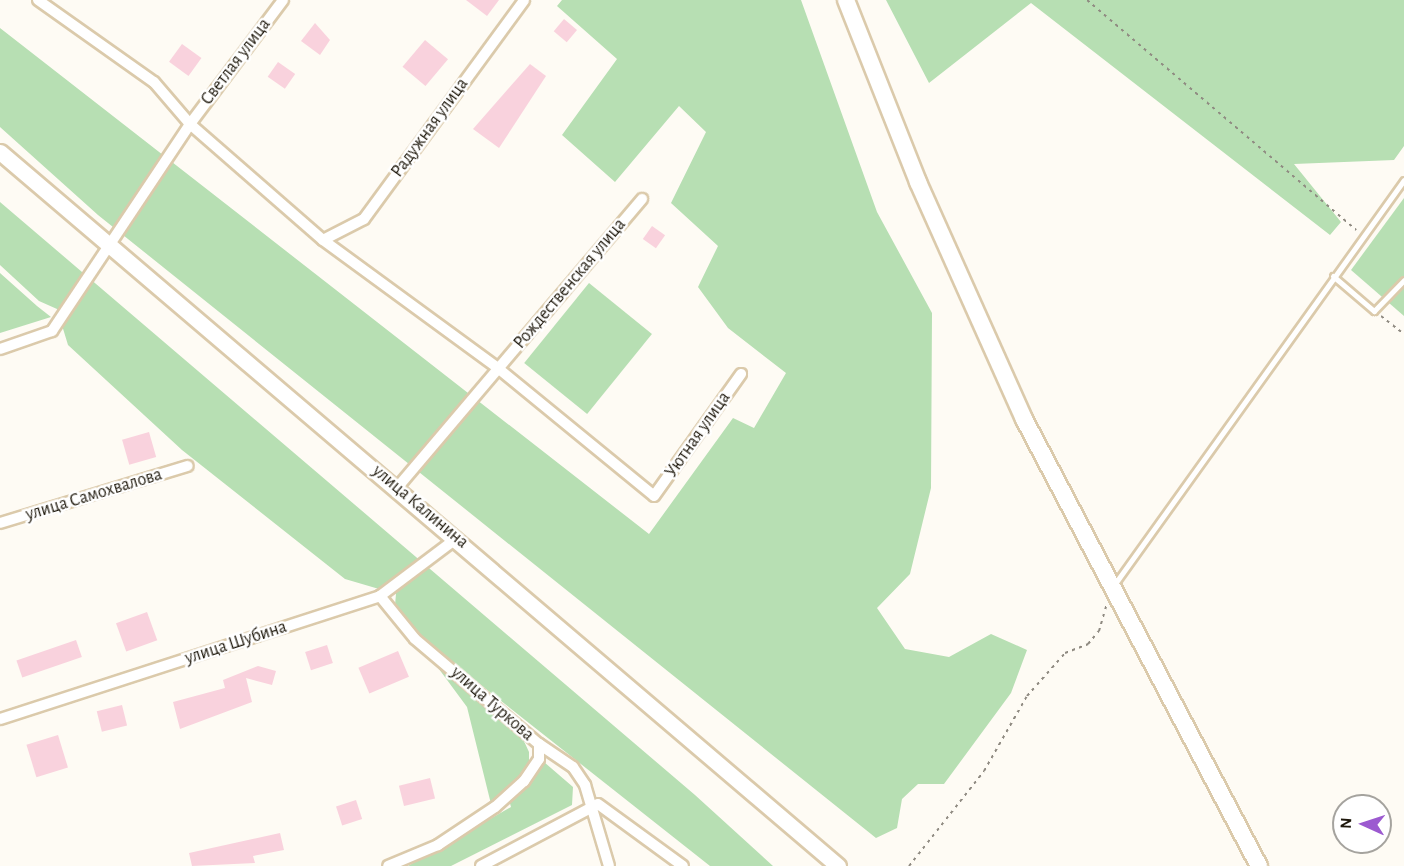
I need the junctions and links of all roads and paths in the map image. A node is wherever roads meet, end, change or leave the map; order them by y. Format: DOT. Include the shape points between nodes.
graph roads {
  1 [pos="38,0"];
  2 [pos="283,0"];
  3 [pos="524,0"];
  4 [pos="846,0"];
  5 [pos="1087,0"];
  6 [pos="190,124"];
  7 [pos="0,152"];
  8 [pos="1404,180"];
  9 [pos="642,199"];
  10 [pos="1363,236"];
  11 [pos="323,240"];
  12 [pos="110,247"];
  13 [pos="1333,276"];
  14 [pos="1404,280"];
  15 [pos="1374,311"];
  16 [pos="1404,334"];
  17 [pos="0,349"];
  18 [pos="499,369"];
  19 [pos="741,374"];
  20 [pos="188,466"];
  21 [pos="397,488"];
  22 [pos="0,523"];
  23 [pos="458,538"];
  24 [pos="1111,589"];
  25 [pos="380,596"];
  26 [pos="0,719"];
  27 [pos="539,744"];
  28 [pos="592,806"];
  29 [pos="388,866"];
  30 [pos="481,866"];
  31 [pos="609,866"];
  32 [pos="683,866"];
  33 [pos="838,866"];
  34 [pos="909,866"];
  35 [pos="1258,866"];
  1 -- 6 [label="street" via="154,82"];
  2 -- 6 [label="street, Светлая улица"];
  3 -- 11 [label="street, Радужная улица" via="364,219"];
  4 -- 24 [label="main road" via="970,301"];
  5 -- 10 [label="path"];
  6 -- 11 [label="street"];
  6 -- 12 [label="street, Светлая улица"];
  7 -- 12 [label="main road, улица Калинина"];
  8 -- 10 [label="lane"];
  9 -- 18 [label="street, Рождественская улица"];
  10 -- 13 [label="lane"];
  11 -- 18 [label="street"];
  12 -- 17 [label="street, Светлая улица" via="52,331"];
  12 -- 21 [label="main road, улица Калинина"];
  13 -- 15 [label="lane"];
  13 -- 24 [label="lane"];
  14 -- 15 [label="lane"];
  15 -- 16 [label="path"];
  18 -- 19 [label="street, Уютная улица" via="654,496"];
  18 -- 21 [label="street, Рождественская улица"];
  20 -- 22 [label="street, улица Самохвалова"];
  21 -- 23 [label="main road, улица Калинина"];
  23 -- 25 [label="street, улица Шубина"];
  23 -- 33 [label="main road, улица Калинина"];
  24 -- 34 [label="path" via="1099,632 1088,644 1065,653 1027,696 984,771"];
  24 -- 35 [label="main road"];
  25 -- 26 [label="street, улица Шубина"];
  25 -- 27 [label="street, улица Туркова" via="415,639"];
  27 -- 28 [label="street" via="573,766"];
  27 -- 29 [label="street, улица Туркова" via="539,759 525,782 495,807 438,845"];
  28 -- 30 [label="street" via="542,838"];
  28 -- 31 [label="street"];
  28 -- 32 [label="street" via="598,804 625,821"];
}
